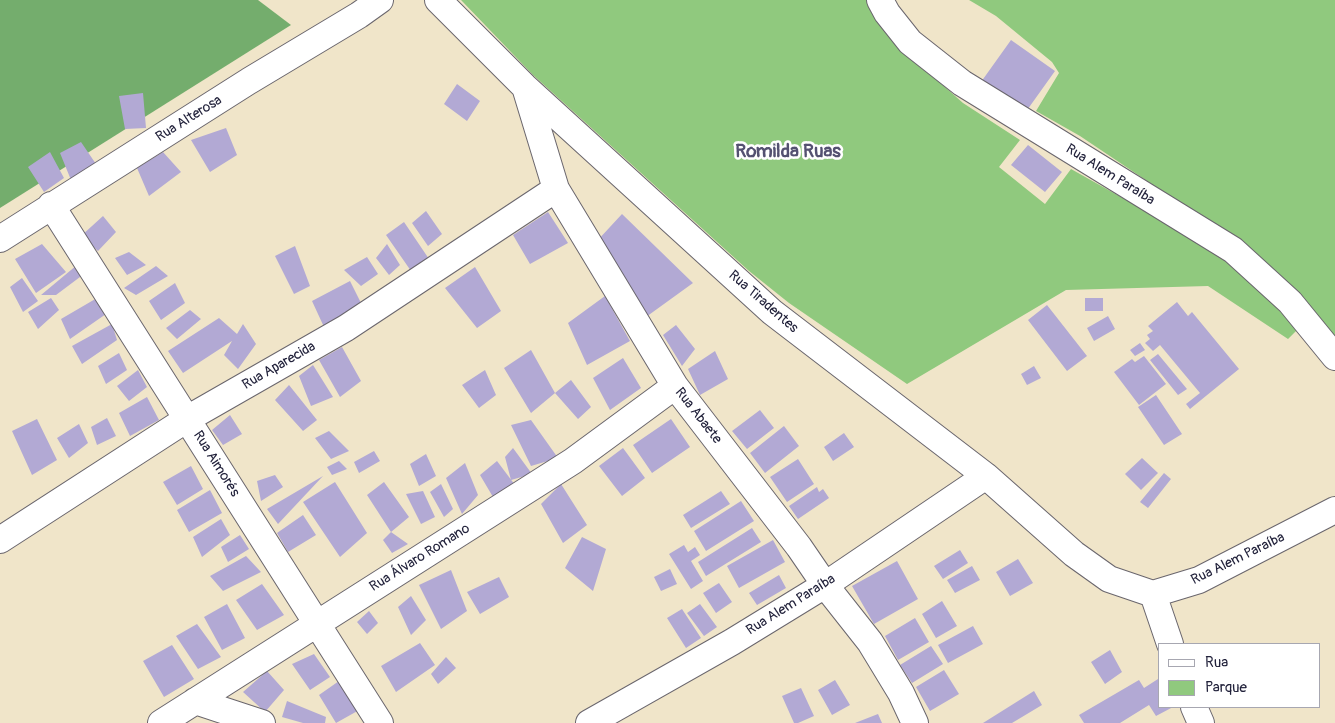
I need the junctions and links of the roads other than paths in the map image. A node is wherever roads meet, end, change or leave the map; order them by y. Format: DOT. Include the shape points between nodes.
graph roads {
  1 [pos="380,0"];
  2 [pos="438,0"];
  3 [pos="880,0"];
  4 [pos="524,86"];
  5 [pos="556,189"];
  6 [pos="52,205"];
  7 [pos="0,240"];
  8 [pos="1335,357"];
  9 [pos="675,386"];
  10 [pos="187,419"];
  11 [pos="986,476"];
  12 [pos="1335,510"];
  13 [pos="0,540"];
  14 [pos="825,585"];
  15 [pos="1153,594"];
  16 [pos="317,624"];
  17 [pos="1170,643"];
  18 [pos="195,701"];
  19 [pos="1194,708"];
  20 [pos="161,723"];
  21 [pos="262,723"];
  22 [pos="380,723"];
  23 [pos="589,723"];
  24 [pos="915,723"];
  25 [pos="1201,723"];
  1 -- 6 [label="street, Rua Alterosa"];
  2 -- 4 [label="street, Rua Tiradentes"];
  3 -- 8 [label="street, Rua Alem Paraíba" via="910,42 962,83 1233,250 1290,302"];
  4 -- 5 [label="street, Rua Abaete"];
  4 -- 11 [label="street, Rua Tiradentes" via="772,312"];
  5 -- 9 [label="street, Rua Abaete"];
  5 -- 10 [label="street, Rua Aparecida" via="346,328"];
  6 -- 7 [label="street, Rua Alterosa"];
  6 -- 10 [label="street, Rua Aimorés"];
  9 -- 14 [label="street, Rua Abaete"];
  9 -- 16 [label="street, Rua Álvaro Romano" via="573,462"];
  10 -- 13 [label="street, Rua Aparecida"];
  10 -- 16 [label="street, Rua Aimorés"];
  11 -- 14 [label="street, Rua Alem Paraíba"];
  11 -- 15 [label="street, Rua Tiradentes" via="1074,554 1109,579"];
  12 -- 15 [label="street, Rua Alem Paraíba" via="1199,580"];
  14 -- 23 [label="street, Rua Alem Paraíba"];
  14 -- 24 [label="street, Rua Abaete" via="870,642"];
  15 -- 17 [label="street"];
  16 -- 18 [label="street, Rua Álvaro Romano"];
  16 -- 22 [label="street, Rua Aimorés"];
  18 -- 20 [label="street, Rua Álvaro Romano"];
  18 -- 21 [label="street"];
  19 -- 25 [label="street"];
}
